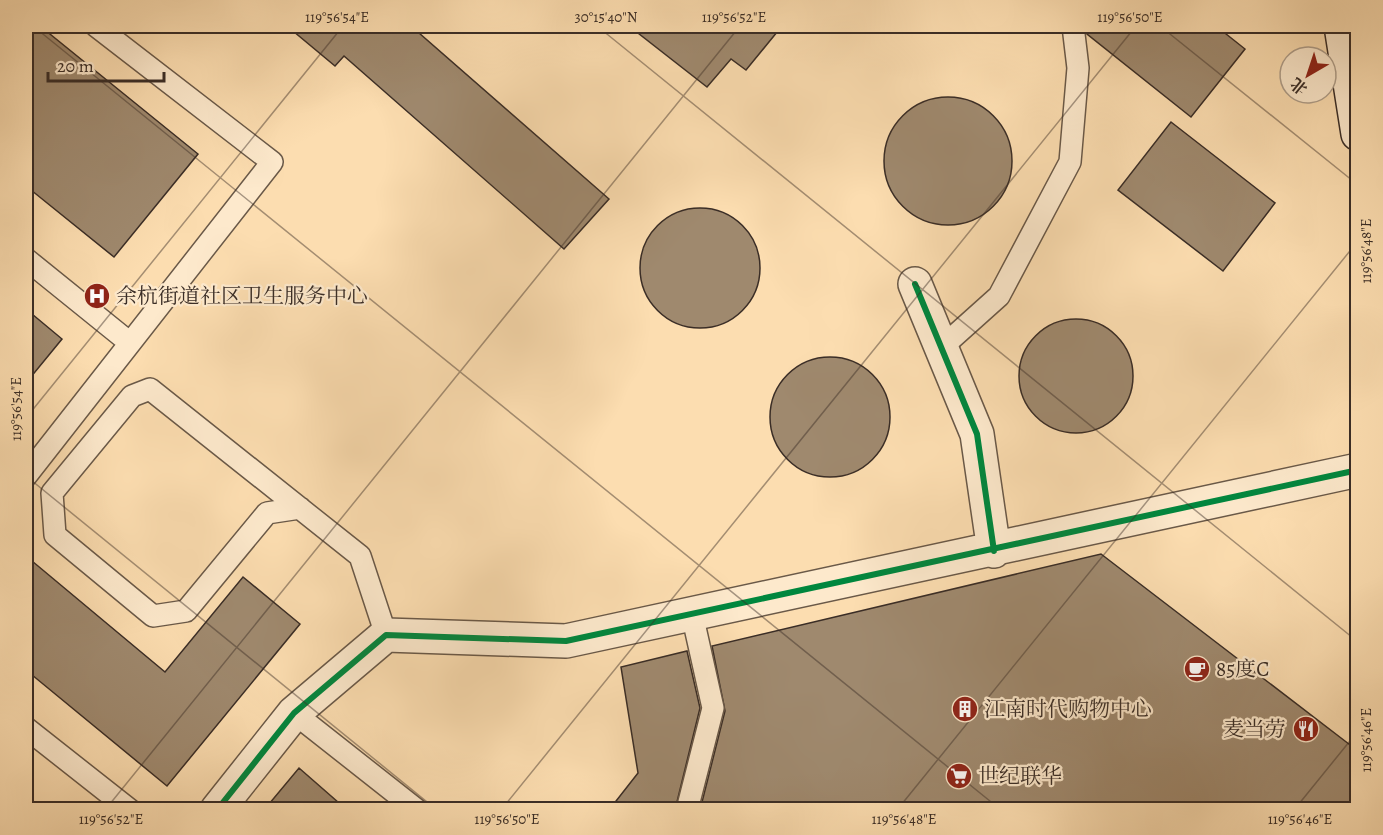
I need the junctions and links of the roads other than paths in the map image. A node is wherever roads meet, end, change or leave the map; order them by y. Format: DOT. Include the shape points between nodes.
graph roads {
  1 [pos="96,26"];
  2 [pos="1073,26"];
  3 [pos="1341,26"];
  4 [pos="1358,134"];
  5 [pos="26,259"];
  6 [pos="915,284"];
  7 [pos="130,343"];
  8 [pos="941,348"];
  9 [pos="1358,470"];
  10 [pos="26,476"];
  11 [pos="300,508"];
  12 [pos="993,550"];
  13 [pos="692,614"];
  14 [pos="386,635"];
  15 [pos="294,713"];
  16 [pos="26,728"];
  17 [pos="106,802"];
  18 [pos="130,810"];
  19 [pos="217,810"];
  20 [pos="417,810"];
  21 [pos="687,810"];
  1 -- 7 [label="lane" via="272,162"];
  2 -- 8 [label="lane" via="1078,68 1070,162 999,296"];
  3 -- 4 [label="street"];
  5 -- 7 [label="lane"];
  6 -- 8 [label="street"];
  7 -- 10 [label="lane"];
  8 -- 12 [label="street" via="977,434"];
  9 -- 12 [label="street"];
  11 -- 11 [label="lane" via="150,389 132,396 52,493 55,535 153,615 186,611 267,513"];
  11 -- 14 [label="lane" via="360,556"];
  12 -- 13 [label="street"];
  13 -- 14 [label="street" via="566,641"];
  13 -- 21 [label="lane" via="713,708"];
  14 -- 15 [label="street"];
  15 -- 19 [label="street"];
  15 -- 20 [label="lane"];
  16 -- 17 [label="lane"];
  17 -- 18 [label="lane"];
}
